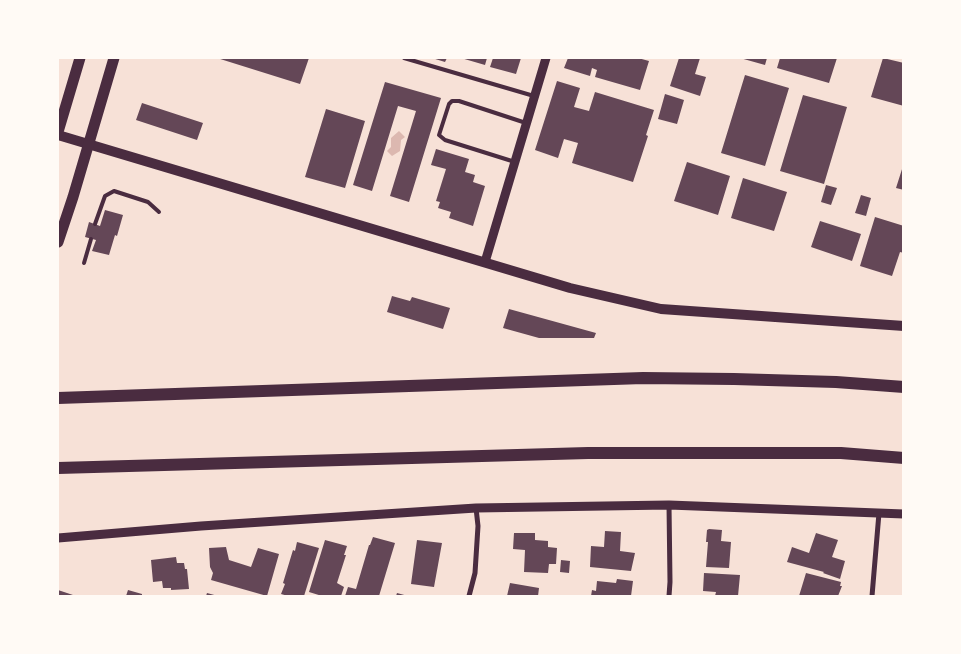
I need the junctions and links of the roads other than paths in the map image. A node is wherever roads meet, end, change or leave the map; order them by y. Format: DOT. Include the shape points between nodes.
graph roads {
  1 [pos="80,58"];
  2 [pos="114,58"];
  3 [pos="404,58"];
  4 [pos="546,58"];
  5 [pos="534,97"];
  6 [pos="526,123"];
  7 [pos="58,133"];
  8 [pos="89,144"];
  9 [pos="515,162"];
  10 [pos="158,212"];
  11 [pos="95,224"];
  12 [pos="91,239"];
  13 [pos="58,242"];
  14 [pos="484,262"];
  15 [pos="84,264"];
  16 [pos="904,326"];
  17 [pos="904,387"];
  18 [pos="58,398"];
  19 [pos="904,458"];
  20 [pos="58,468"];
  21 [pos="669,506"];
  22 [pos="476,508"];
  23 [pos="879,513"];
  24 [pos="904,514"];
  25 [pos="58,538"];
  26 [pos="469,596"];
  27 [pos="669,596"];
  28 [pos="872,596"];
  1 -- 7 [label="main road"];
  2 -- 8 [label="main road"];
  3 -- 5 [label="lane"];
  4 -- 5 [label="street"];
  5 -- 6 [label="street"];
  6 -- 9 [label="street"];
  6 -- 9 [label="lane" via="459,101 449,104 439,134 445,140"];
  7 -- 8 [label="main road"];
  8 -- 13 [label="main road"];
  8 -- 14 [label="main road"];
  9 -- 14 [label="street"];
  10 -- 11 [label="lane" via="148,202 114,191 105,196"];
  12 -- 15 [label="lane"];
  14 -- 16 [label="main road" via="570,288 661,309"];
  17 -- 18 [label="highway" via="836,382 643,378"];
  19 -- 20 [label="highway" via="841,453 588,453"];
  21 -- 22 [label="street"];
  21 -- 23 [label="street"];
  21 -- 27 [label="street"];
  22 -- 25 [label="street"];
  22 -- 26 [label="street" via="475,573"];
  23 -- 24 [label="street"];
  23 -- 28 [label="street"];
}
